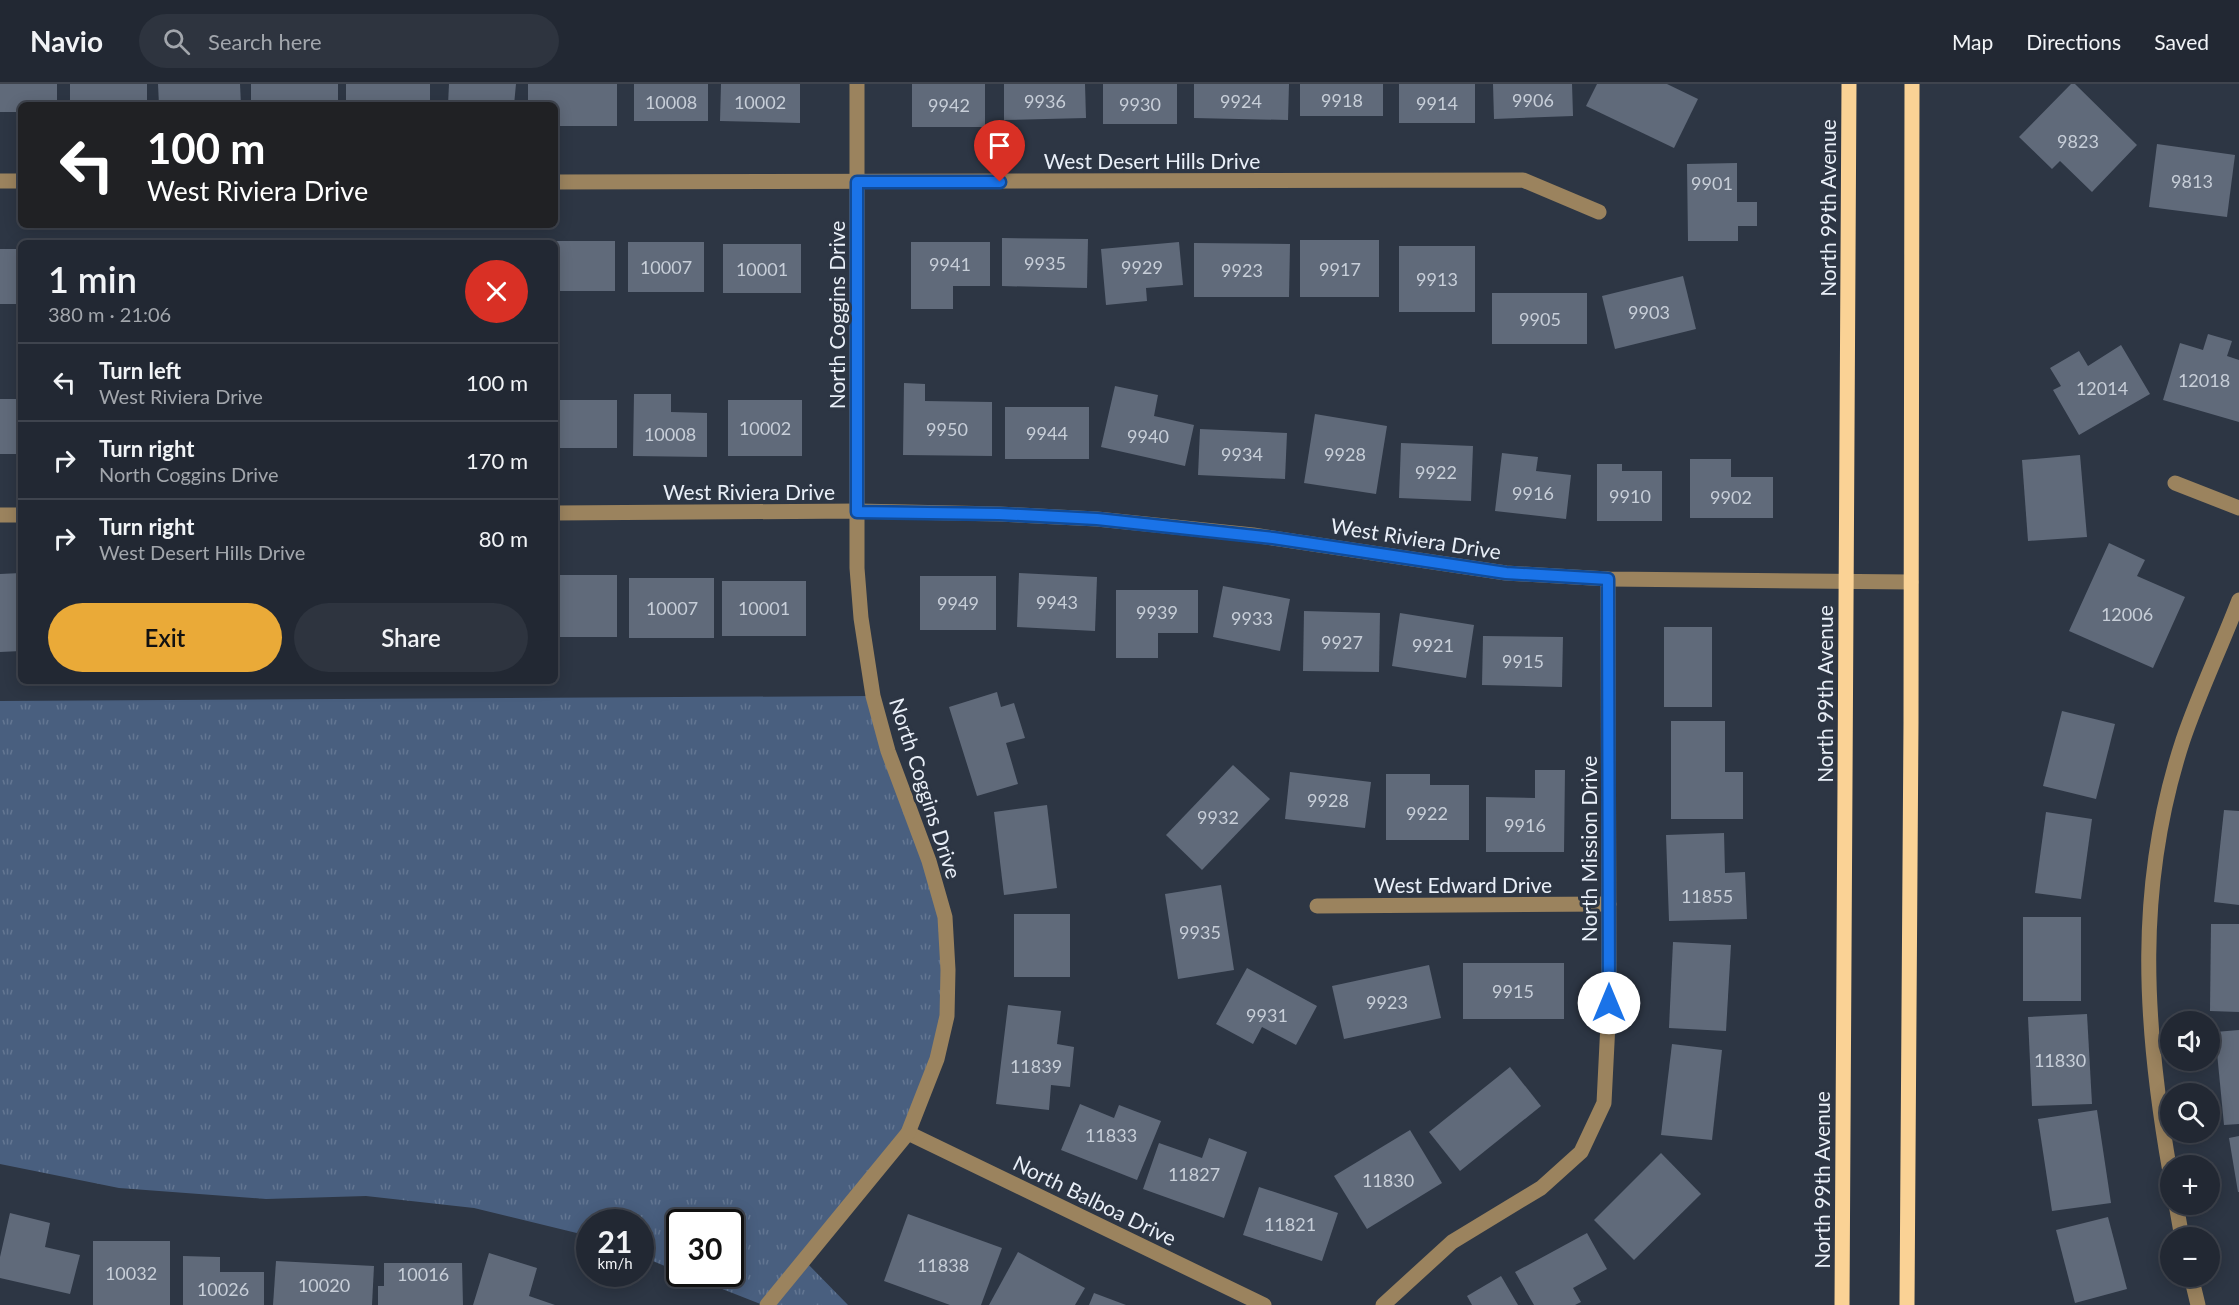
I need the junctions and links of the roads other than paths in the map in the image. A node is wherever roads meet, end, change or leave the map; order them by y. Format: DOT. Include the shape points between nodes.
graph roads {
  1 [pos="857,84"];
  2 [pos="1849,84"];
  3 [pos="1912,84"];
  4 [pos="0,181"];
  5 [pos="18,181"];
  6 [pos="558,182"];
  7 [pos="857,182"];
  8 [pos="1599,212"];
  9 [pos="2175,483"];
  10 [pos="2239,508"];
  11 [pos="857,512"];
  12 [pos="558,513"];
  13 [pos="0,515"];
  14 [pos="18,515"];
  15 [pos="1608,579"];
  16 [pos="1845,582"];
  17 [pos="1911,582"];
  18 [pos="2239,600"];
  19 [pos="1609,904"];
  20 [pos="1317,906"];
  21 [pos="908,1133"];
  22 [pos="2167,1155"];
  23 [pos="2194,1287"];
  24 [pos="767,1305"];
  25 [pos="1264,1305"];
  26 [pos="1383,1305"];
  27 [pos="1842,1305"];
  28 [pos="1906,1305"];
  29 [pos="2198,1305"];
  1 -- 7 [label="street, North Coggins Drive"];
  2 -- 16 [label="main road, North 99th Avenue"];
  3 -- 17 [label="main road"];
  4 -- 5 [label="street"];
  6 -- 7 [label="street, West Desert Hills Drive"];
  7 -- 8 [label="street, West Desert Hills Drive" via="1523,180"];
  7 -- 11 [label="street, North Coggins Drive"];
  9 -- 10 [label="street"];
  11 -- 12 [label="street, West Riviera Drive"];
  11 -- 15 [label="street, West Riviera Drive" via="1097,519 1322,544 1506,573"];
  11 -- 21 [label="street, North Coggins Drive" via="861,618 873,696 945,917 947,1016 937,1059"];
  13 -- 14 [label="street"];
  15 -- 16 [label="street, West Riviera Drive"];
  15 -- 19 [label="street, North Mission Drive"];
  16 -- 17 [label="street, West Riviera Drive"];
  16 -- 27 [label="main road, North 99th Avenue"];
  17 -- 28 [label="main road"];
  18 -- 22 [label="street" via="2183,740 2152,885 2148,994"];
  19 -- 20 [label="street, West Edward Drive"];
  19 -- 26 [label="street, North Mission Drive" via="1604,1103 1581,1152 1541,1188 1452,1242"];
  21 -- 24 [label="street, North Coggins Drive"];
  21 -- 25 [label="street, North Balboa Drive"];
  23 -- 29 [label="street"];
}
